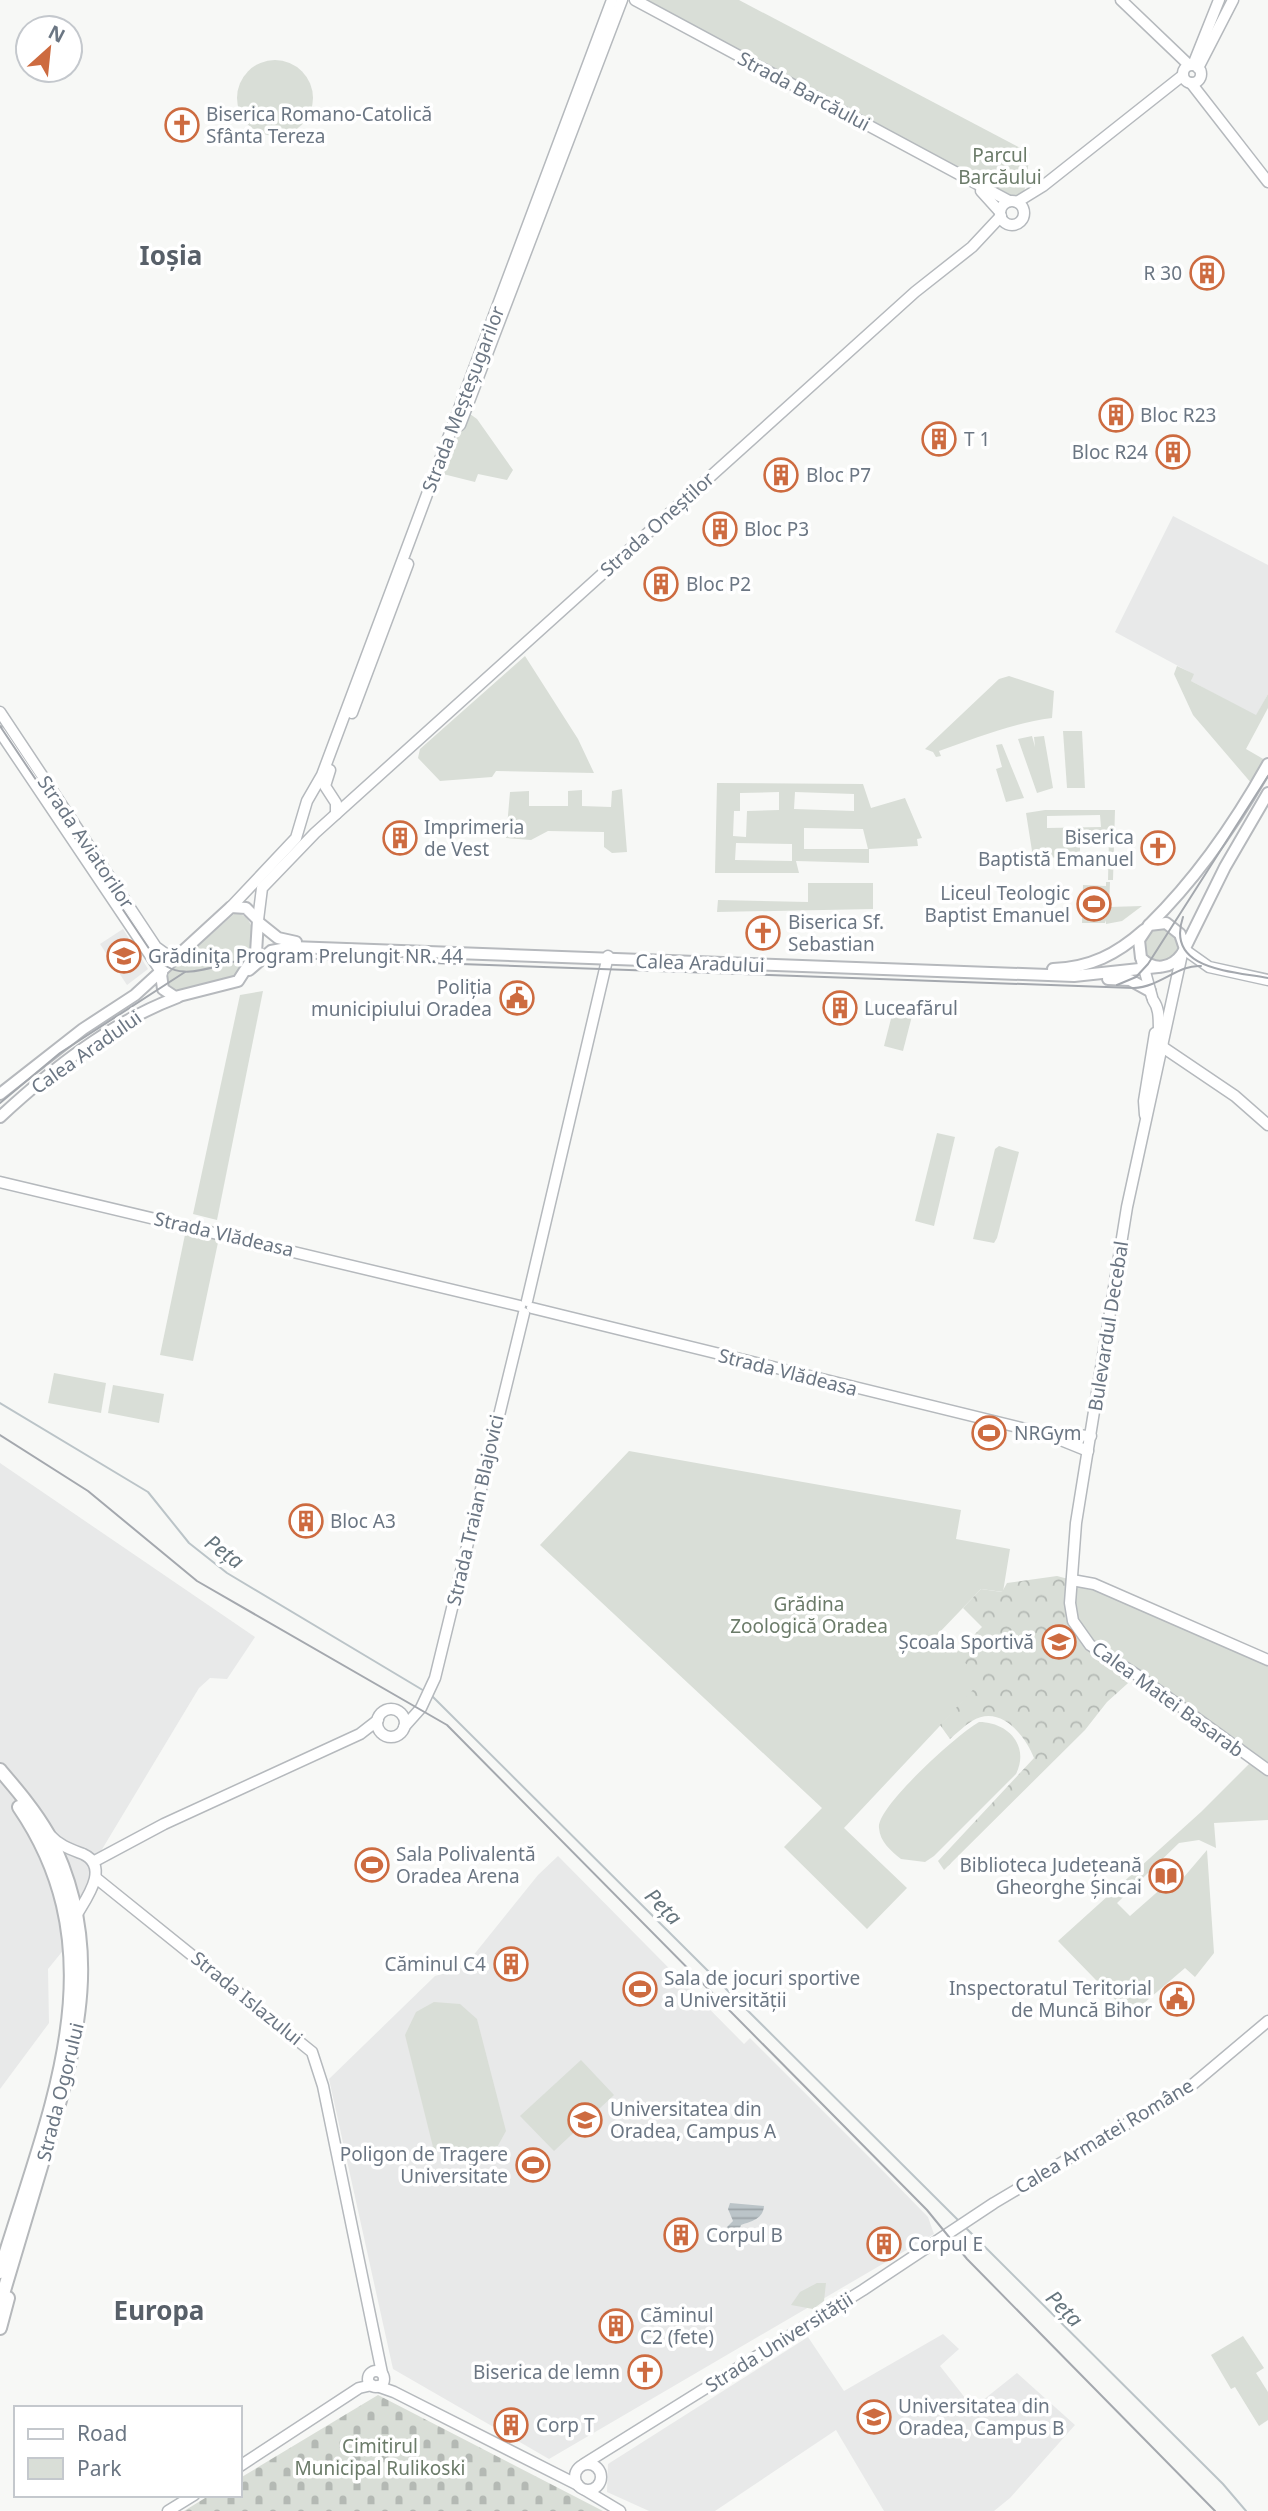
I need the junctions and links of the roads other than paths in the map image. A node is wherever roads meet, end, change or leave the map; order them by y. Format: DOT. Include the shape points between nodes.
graph roads {
  1 [pos="612,0"];
  2 [pos="622,0"];
  3 [pos="635,0"];
  4 [pos="1121,0"];
  5 [pos="1219,0"];
  6 [pos="1230,0"];
  7 [pos="1191,73"];
  8 [pos="1268,182"];
  9 [pos="973,183"];
  10 [pos="1017,204"];
  11 [pos="1001,214"];
  12 [pos="1009,224"];
  13 [pos="972,247"];
  14 [pos="0,712"];
  15 [pos="0,733"];
  16 [pos="1268,764"];
  17 [pos="1268,793"];
  18 [pos="310,797"];
  19 [pos="337,804"];
  20 [pos="306,811"];
  21 [pos="325,824"];
  22 [pos="231,907"];
  23 [pos="258,921"];
  24 [pos="1147,927"];
  25 [pos="1184,951"];
  26 [pos="182,955"];
  27 [pos="608,958"];
  28 [pos="1143,963"];
  29 [pos="249,970"];
  30 [pos="162,973"];
  31 [pos="1074,976"];
  32 [pos="1268,980"];
  33 [pos="1152,995"];
  34 [pos="178,997"];
  35 [pos="1164,1048"];
  36 [pos="0,1094"];
  37 [pos="1146,1115"];
  38 [pos="0,1117"];
  39 [pos="1268,1125"];
  40 [pos="3,1182"];
  41 [pos="526,1307"];
  42 [pos="1045,1434"];
  43 [pos="1091,1436"];
  44 [pos="1088,1451"];
  45 [pos="1072,1580"];
  46 [pos="1268,1660"];
  47 [pos="422,1703"];
  48 [pos="400,1712"];
  49 [pos="377,1720"];
  50 [pos="404,1727"];
  51 [pos="359,1734"];
  52 [pos="385,1735"];
  53 [pos="0,1770"];
  54 [pos="1268,1770"];
  55 [pos="0,1782"];
  56 [pos="47,1832"];
  57 [pos="93,1862"];
  58 [pos="96,1878"];
  59 [pos="76,1916"];
  60 [pos="1268,2021"];
  61 [pos="28,2195"];
  62 [pos="951,2231"];
  63 [pos="0,2249"];
  64 [pos="0,2272"];
  65 [pos="0,2304"];
  66 [pos="0,2328"];
  67 [pos="376,2376"];
  68 [pos="605,2450"];
  69 [pos="242,2465"];
  70 [pos="580,2466"];
  71 [pos="546,2471"];
  72 [pos="600,2475"];
  73 [pos="581,2487"];
  74 [pos="191,2497"];
  75 [pos="607,2504"];
  76 [pos="168,2511"];
  77 [pos="620,2511"];
  1 -- 18 [label="street, Strada Meșteșugarilor"];
  2 -- 19 [label="street, Strada Meșteșugarilor" via="327,778 325,786"];
  3 -- 9 [label="street, Strada Barcăului"];
  4 -- 7 [label="street"];
  5 -- 7 [label="street"];
  6 -- 7 [label="street"];
  7 -- 8 [label="street" via="1204,99"];
  7 -- 10 [label="street"];
  9 -- 10 [label="street, Strada Barcăului"];
  9 -- 11 [label="street, Strada Barcăului"];
  10 -- 11 [label="street, Strada Oneștilor"];
  10 -- 12 [label="street, Strada Oneștilor" via="1021,222"];
  11 -- 12 [label="street, Strada Barcăului"];
  11 -- 13 [label="street, Strada Oneștilor"];
  12 -- 13 [label="street, Strada Oneștilor"];
  13 -- 19 [label="street, Strada Oneștilor"];
  14 -- 26 [label="street, Strada Aviatorilor" via="156,947 167,955"];
  15 -- 30 [label="street, Strada Aviatorilor"];
  16 -- 24 [label="main road" via="1231,827 1181,894"];
  17 -- 25 [label="main road, Bulevardul Decebal"];
  18 -- 19 [label="street" via="320,792"];
  18 -- 20 [label="street"];
  19 -- 21 [label="street"];
  20 -- 21 [label="street" via="311,820"];
  20 -- 22 [label="street" via="292,843"];
  21 -- 23 [label="street" via="262,888"];
  22 -- 23 [label="main road, Calea Aradului" via="246,908"];
  22 -- 26 [label="main road, Calea Aradului"];
  23 -- 27 [label="main road, Calea Aradului" via="274,936 289,941"];
  23 -- 29 [label="main road" via="258,946"];
  24 -- 25 [label="main road" via="1162,923 1174,927"];
  24 -- 27 [label="main road, Calea Aradului" via="1106,958 1058,969"];
  24 -- 28 [label="main road" via="1138,944"];
  25 -- 28 [label="main road, Calea Aradului" via="1174,962 1158,967"];
  25 -- 32 [label="street" via="1209,967"];
  25 -- 35 [label="street, Bulevardul Decebal"];
  26 -- 30 [label="main road, Calea Aradului"];
  27 -- 29 [label="main road, Calea Aradului" via="292,947 271,951"];
  27 -- 31 [label="main road, Calea Aradului"];
  27 -- 41 [label="street, Strada Traian Blajovici"];
  28 -- 31 [label="main road, Calea Aradului"];
  28 -- 33 [label="street, Bulevardul Decebal"];
  29 -- 34 [label="main road, Calea Aradului" via="233,984"];
  30 -- 34 [label="main road" via="164,991"];
  30 -- 36 [label="main road, Calea Aradului"];
  31 -- 33 [label="main road" via="1130,980"];
  33 -- 35 [label="street, Bulevardul Decebal"];
  33 -- 37 [label="street, Bulevardul Decebal" via="1155,1032"];
  34 -- 38 [label="main road, Calea Aradului" via="98,1039"];
  35 -- 37 [label="street, Bulevardul Decebal"];
  35 -- 39 [label="street"];
  37 -- 43 [label="street, Bulevardul Decebal"];
  40 -- 41 [label="street, Strada Vlădeasa"];
  41 -- 42 [label="street, Strada Vlădeasa"];
  41 -- 47 [label="street, Strada Traian Blajovici" via="435,1678"];
  42 -- 43 [label="street, Strada Vlădeasa"];
  42 -- 44 [label="street, Strada Vlădeasa"];
  43 -- 44 [label="street, Bulevardul Decebal"];
  44 -- 45 [label="street, Bulevardul Decebal"];
  45 -- 46 [label="street" via="1094,1584"];
  45 -- 54 [label="street, Calea Matei Basarab" via="1073,1621 1090,1645"];
  47 -- 48 [label="street"];
  47 -- 50 [label="street, Strada Traian Blajovici"];
  48 -- 49 [label="street" via="388,1709"];
  48 -- 50 [label="street"];
  49 -- 51 [label="street"];
  49 -- 52 [label="street"];
  50 -- 52 [label="street" via="398,1735"];
  51 -- 52 [label="street"];
  51 -- 57 [label="street"];
  53 -- 56 [label="highway, Strada Ogorului"];
  55 -- 61 [label="highway, Strada Ogorului" via="26,1816 51,1865 65,1911 72,1959 70,2024"];
  56 -- 57 [label="street" via="62,1846"];
  56 -- 59 [label="highway, Strada Ogorului"];
  57 -- 58 [label="street"];
  58 -- 59 [label="street"];
  58 -- 67 [label="street, Strada Islazului" via="316,2059 347,2198"];
  59 -- 61 [label="highway, Strada Ogorului" via="82,1966 79,2026"];
  60 -- 62 [label="street, Calea Armatei Române" via="1192,2085"];
  61 -- 63 [label="highway"];
  61 -- 64 [label="highway, Strada Ogorului"];
  61 -- 65 [label="highway, Strada Ogorului"];
  61 -- 66 [label="highway" via="30,2216"];
  62 -- 68 [label="street, Strada Universității"];
  67 -- 69 [label="street"];
  67 -- 71 [label="street" via="394,2392"];
  68 -- 70 [label="street, Strada Universității"];
  68 -- 72 [label="street"];
  70 -- 71 [label="street, Strada Universității"];
  70 -- 72 [label="street" via="593,2464"];
  70 -- 73 [label="street" via="575,2477"];
  71 -- 73 [label="street"];
  72 -- 73 [label="street" via="596,2487"];
  72 -- 75 [label="street"];
  73 -- 75 [label="street"];
  74 -- 76 [label="street"];
  75 -- 77 [label="street"];
}
